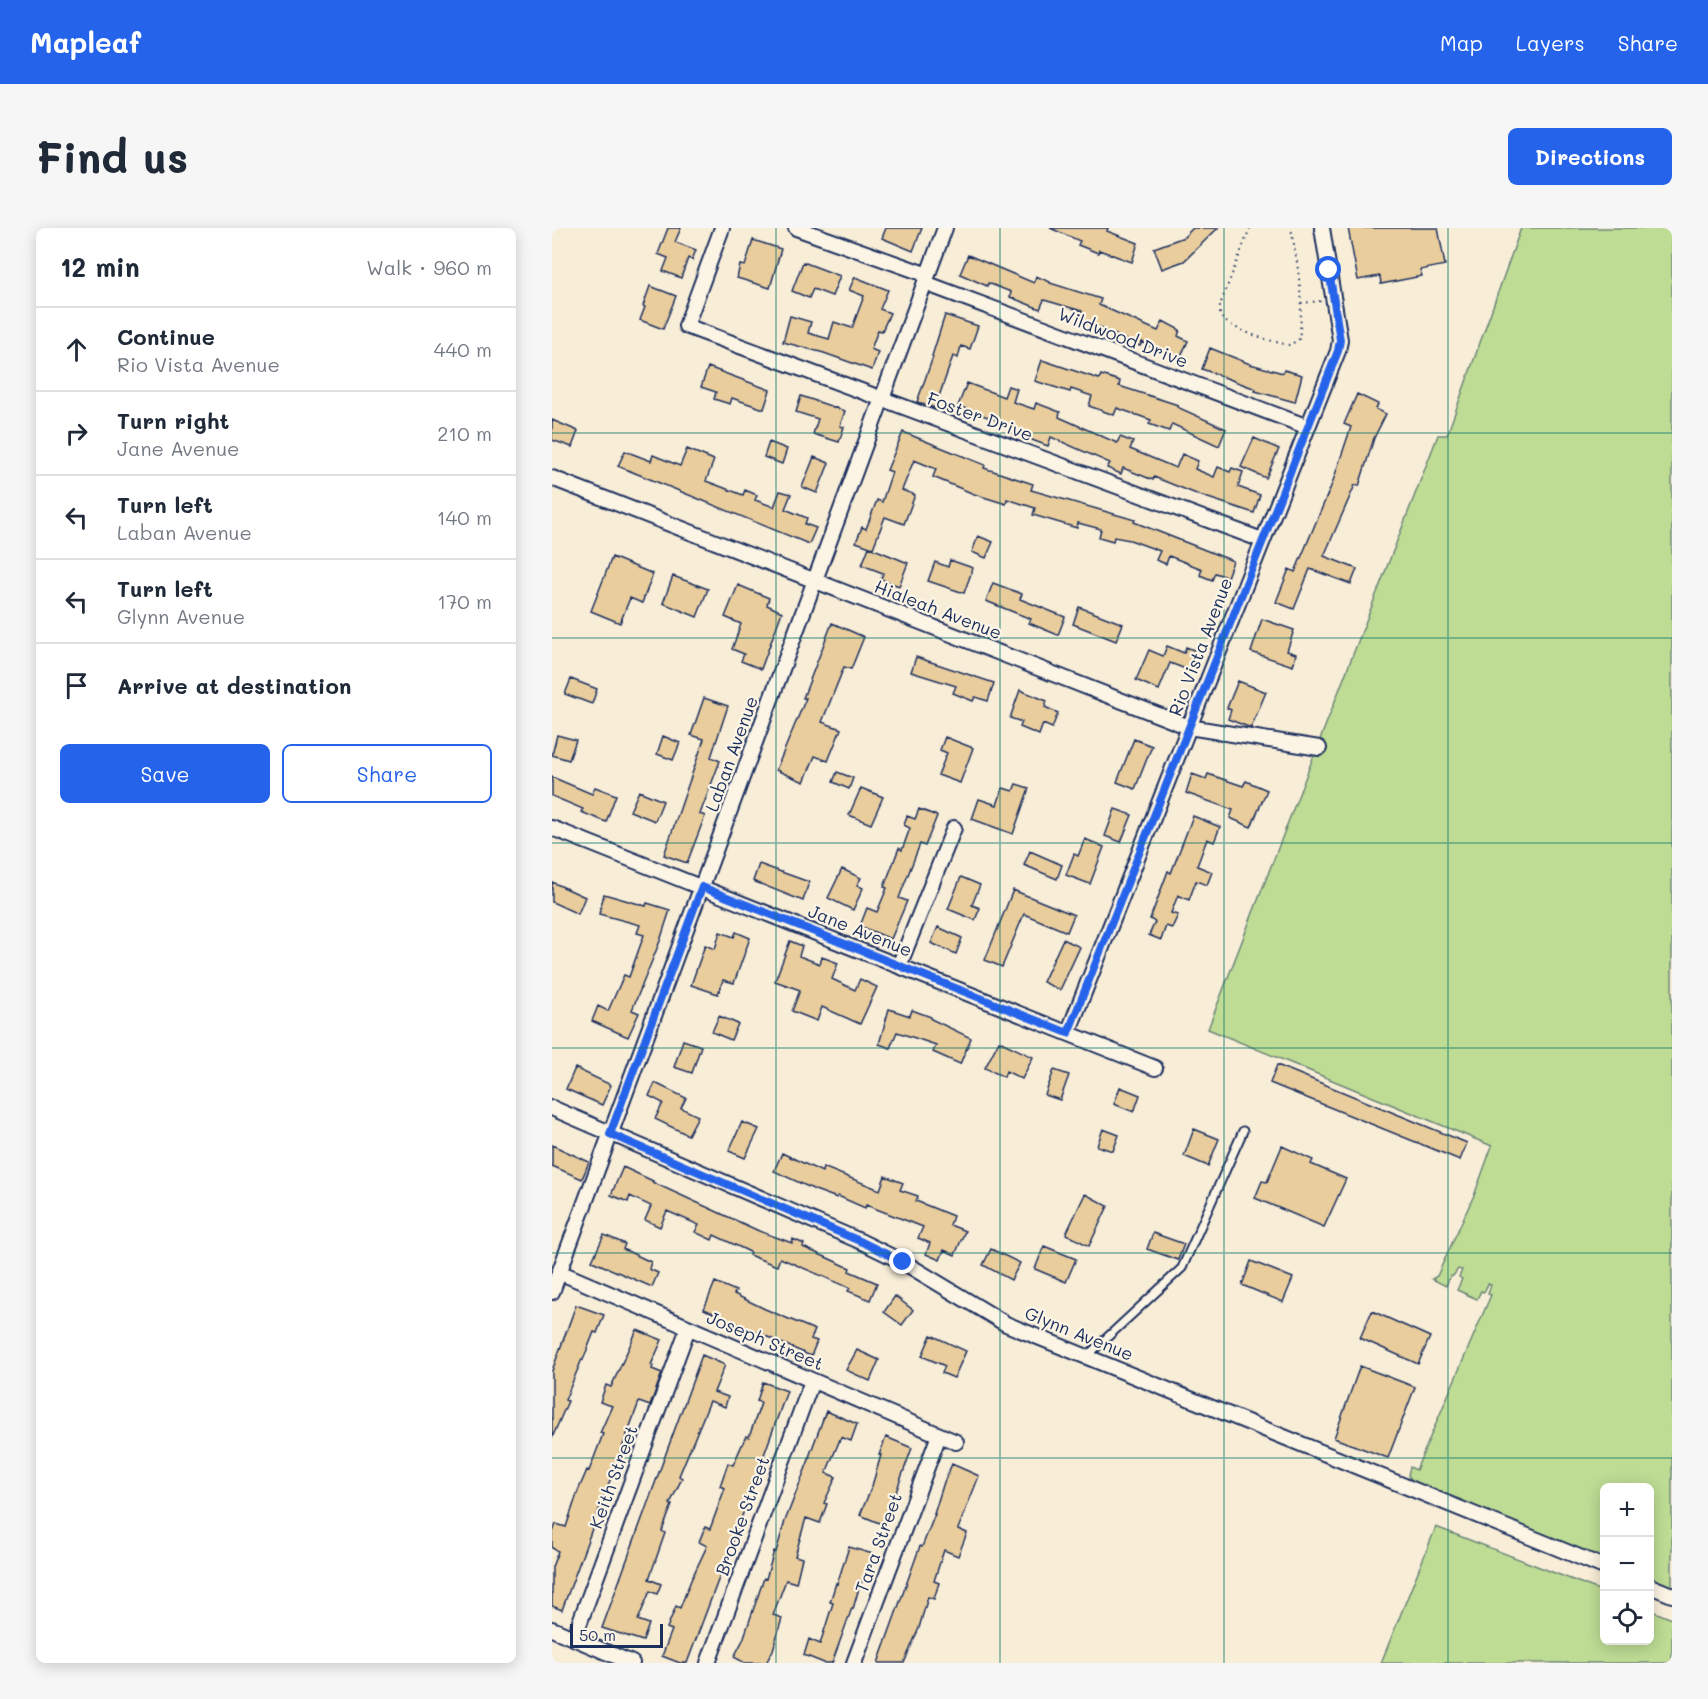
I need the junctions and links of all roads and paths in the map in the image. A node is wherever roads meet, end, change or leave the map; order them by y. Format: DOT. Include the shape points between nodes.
graph roads {
  1 [pos="722,228"];
  2 [pos="796,228"];
  3 [pos="945,228"];
  4 [pos="1250,228"];
  5 [pos="1291,228"];
  6 [pos="1322,228"];
  7 [pos="926,279"];
  8 [pos="1334,300"];
  9 [pos="1301,303"];
  10 [pos="882,400"];
  11 [pos="1308,427"];
  12 [pos="552,477"];
  13 [pos="1262,540"];
  14 [pos="815,580"];
  15 [pos="1189,727"];
  16 [pos="1319,748"];
  17 [pos="552,828"];
  18 [pos="954,828"];
  19 [pos="702,887"];
  20 [pos="899,966"];
  21 [pos="1068,1033"];
  22 [pos="1155,1068"];
  23 [pos="552,1108"];
  24 [pos="1243,1131"];
  25 [pos="610,1134"];
  26 [pos="559,1272"];
  27 [pos="552,1292"];
  28 [pos="688,1328"];
  29 [pos="1086,1357"];
  30 [pos="812,1381"];
  31 [pos="939,1435"];
  32 [pos="956,1442"];
  33 [pos="1600,1565"];
  34 [pos="1654,1588"];
  35 [pos="1672,1595"];
  36 [pos="552,1629"];
  37 [pos="574,1638"];
  38 [pos="632,1663"];
  39 [pos="708,1663"];
  40 [pos="854,1663"];
  1 -- 10 [label="street, Foster Drive" via="686,326"];
  2 -- 7 [label="street, Wildwood Drive"];
  3 -- 7 [label="street, Laban Avenue"];
  4 -- 9 [label="path" via="1220,305 1220,315 1234,326 1290,345 1299,339"];
  5 -- 9 [label="path"];
  6 -- 8 [label="street, Rio Vista Avenue"];
  7 -- 10 [label="street, Laban Avenue"];
  7 -- 11 [label="street, Wildwood Drive"];
  8 -- 9 [label="path"];
  8 -- 11 [label="street, Rio Vista Avenue" via="1338,351"];
  10 -- 13 [label="street, Foster Drive"];
  10 -- 14 [label="street, Laban Avenue"];
  11 -- 13 [label="street, Rio Vista Avenue"];
  12 -- 14 [label="street, Hialeah Avenue"];
  13 -- 15 [label="street, Rio Vista Avenue"];
  14 -- 15 [label="street, Hialeah Avenue"];
  14 -- 19 [label="street, Laban Avenue"];
  15 -- 16 [label="street, Hialeah Avenue"];
  15 -- 21 [label="street, Rio Vista Avenue"];
  17 -- 19 [label="street, Jane Avenue"];
  18 -- 20 [label="street"];
  19 -- 20 [label="street, Jane Avenue"];
  19 -- 25 [label="street, Laban Avenue"];
  20 -- 21 [label="street, Jane Avenue"];
  21 -- 22 [label="street, Jane Avenue"];
  23 -- 25 [label="street, Glynn Avenue"];
  24 -- 29 [label="lane" via="1182,1268"];
  25 -- 26 [label="street, Laban Avenue"];
  25 -- 29 [label="street, Glynn Avenue" via="862,1242 1006,1324"];
  26 -- 27 [label="street, Laban Avenue"];
  26 -- 28 [label="street, Joseph Street"];
  28 -- 30 [label="street, Joseph Street"];
  28 -- 37 [label="street, Keith Street"];
  29 -- 33 [label="street, Glynn Avenue"];
  30 -- 31 [label="street, Joseph Street"];
  30 -- 39 [label="street, Brooke Street"];
  31 -- 32 [label="street, Joseph Street"];
  31 -- 40 [label="street, Tara Street"];
  34 -- 35 [label="street"];
  36 -- 37 [label="street"];
  37 -- 38 [label="street"];
}
